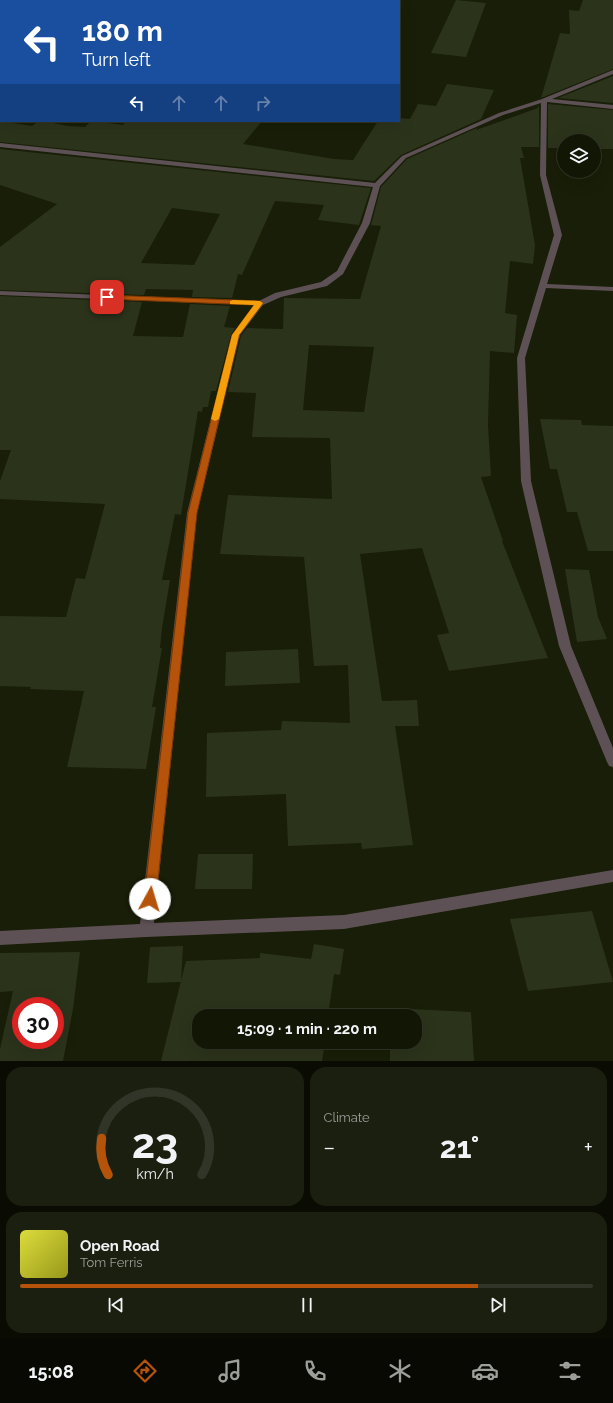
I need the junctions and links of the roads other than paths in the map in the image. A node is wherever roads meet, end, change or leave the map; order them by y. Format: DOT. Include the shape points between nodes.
graph roads {
  1 [pos="613,72"];
  2 [pos="544,100"];
  3 [pos="613,107"];
  4 [pos="0,145"];
  5 [pos="377,185"];
  6 [pos="542,286"];
  7 [pos="613,289"];
  8 [pos="0,293"];
  9 [pos="260,303"];
  10 [pos="613,762"];
  11 [pos="613,876"];
  12 [pos="146,930"];
  13 [pos="0,938"];
  1 -- 2 [label="street"];
  2 -- 3 [label="street"];
  2 -- 5 [label="street" via="501,114 404,157"];
  2 -- 6 [label="street" via="543,175 558,235"];
  4 -- 5 [label="street"];
  5 -- 9 [label="street" via="366,223 340,272 324,284 278,295"];
  6 -- 7 [label="street"];
  6 -- 10 [label="street" via="521,358 526,482 565,646"];
  8 -- 9 [label="street"];
  9 -- 12 [label="street" via="236,335 192,513"];
  11 -- 12 [label="street" via="344,922"];
  12 -- 13 [label="street"];
}
